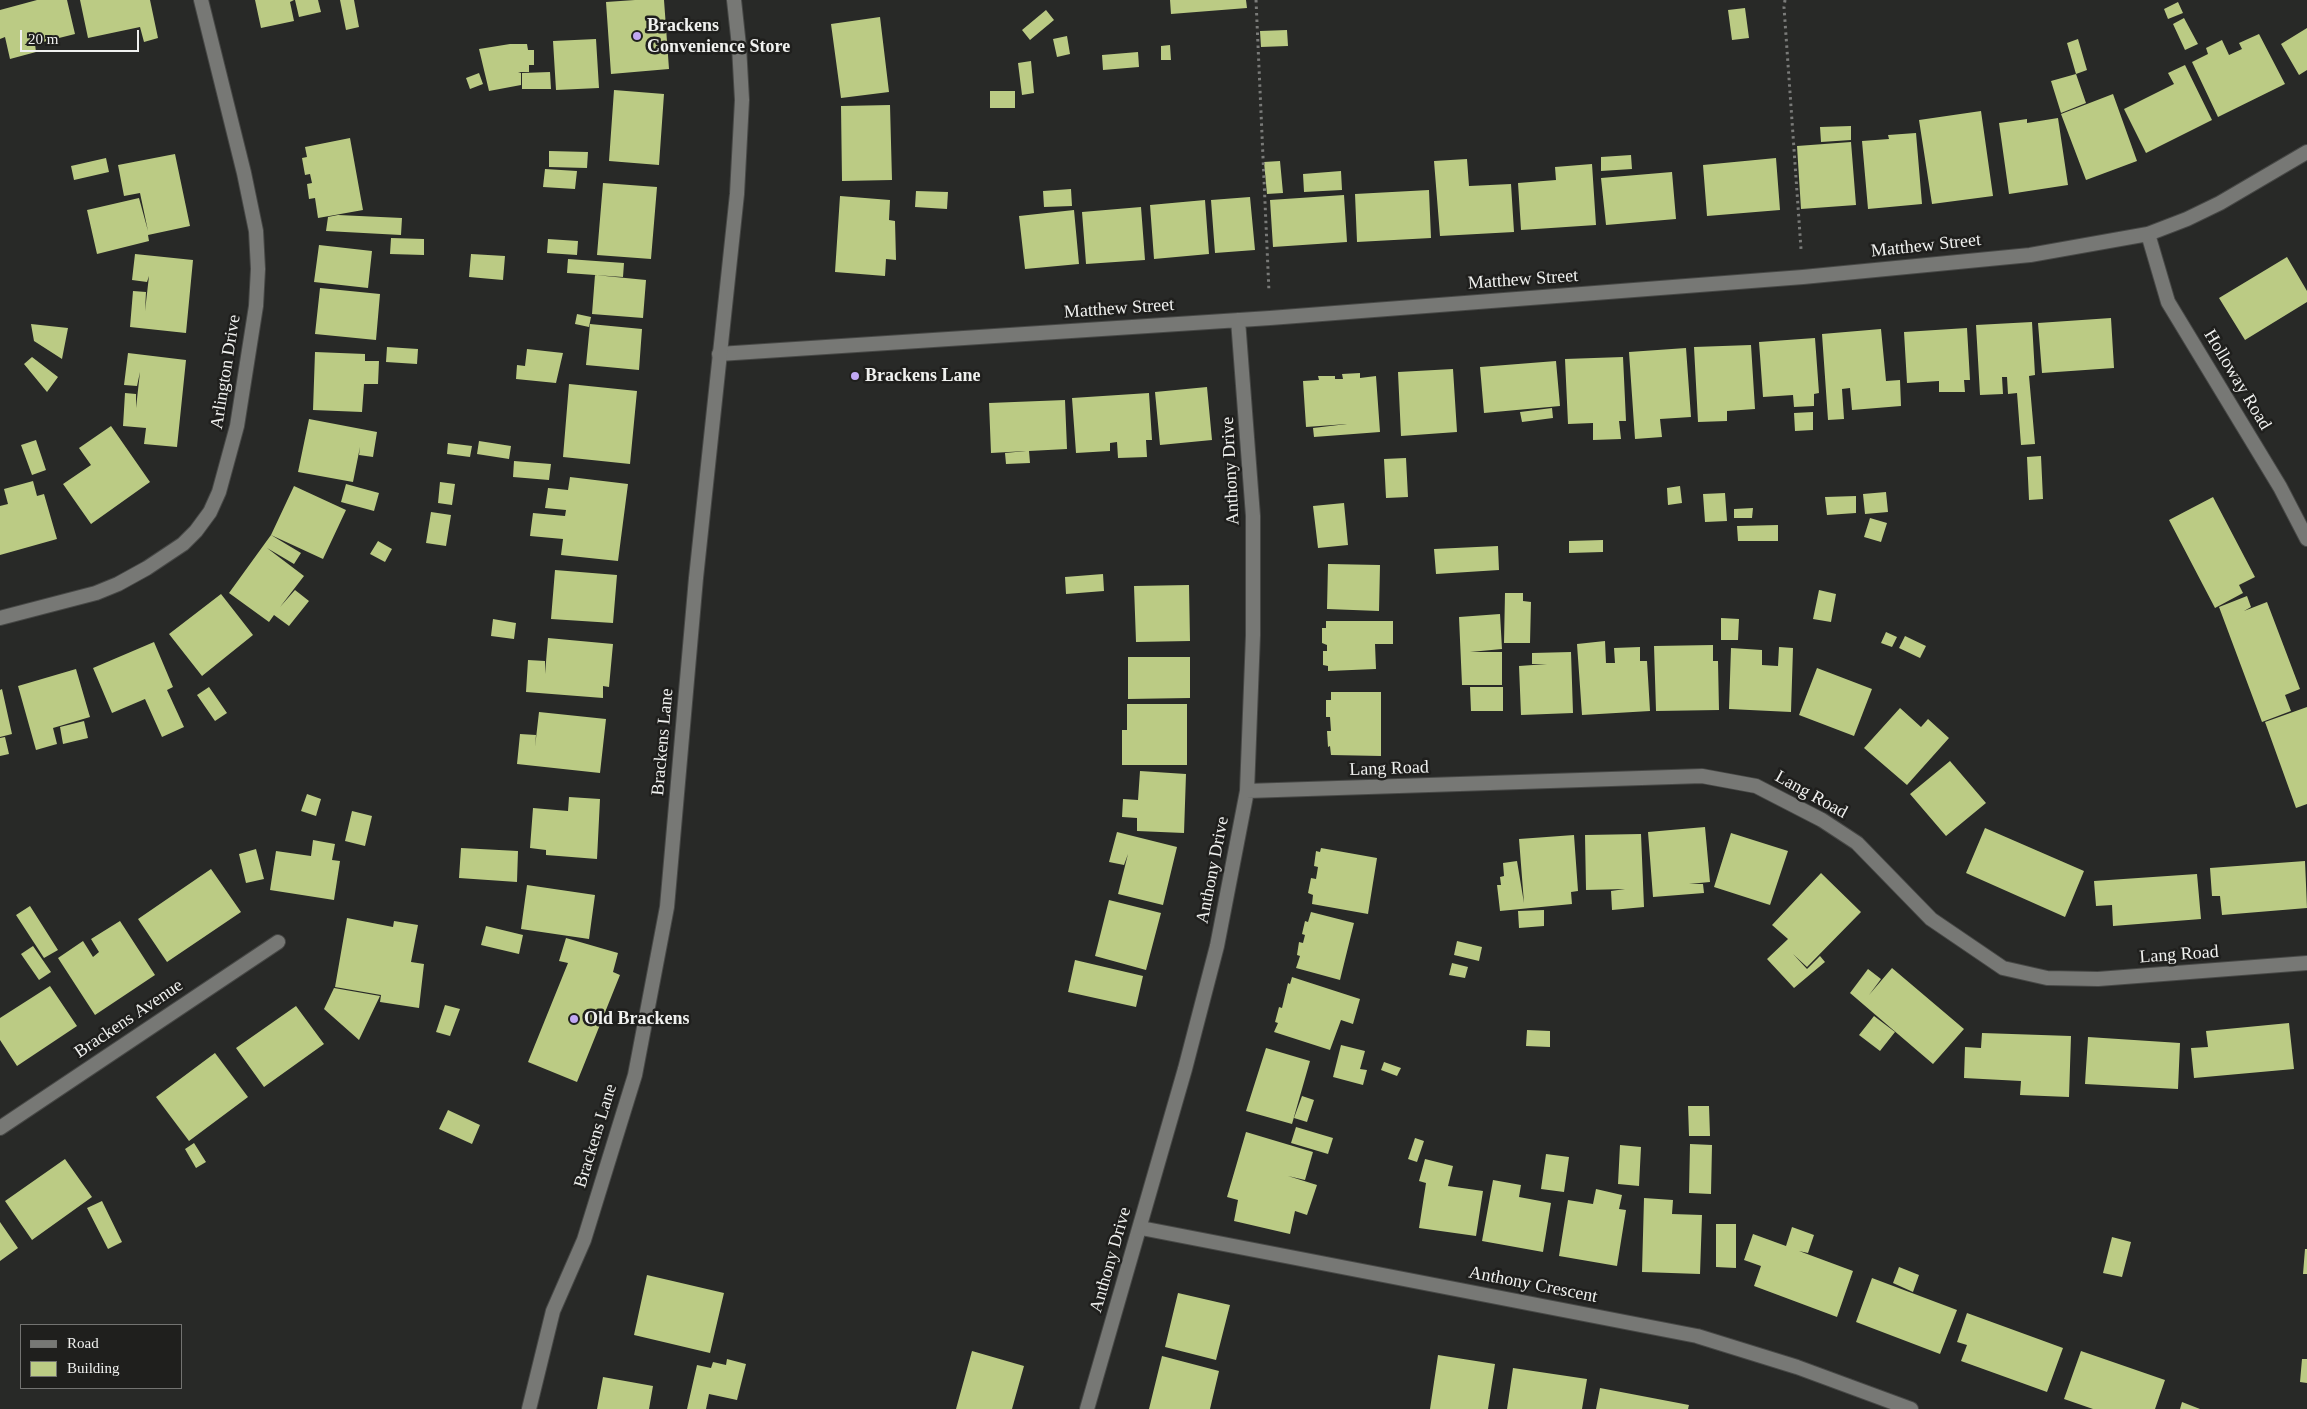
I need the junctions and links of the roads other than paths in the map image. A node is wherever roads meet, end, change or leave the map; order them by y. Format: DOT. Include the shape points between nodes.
graph roads {
  1 [pos="201,0"];
  2 [pos="734,0"];
  3 [pos="2307,152"];
  4 [pos="2148,234"];
  5 [pos="1238,320"];
  6 [pos="719,354"];
  7 [pos="2307,539"];
  8 [pos="0,618"];
  9 [pos="1247,791"];
  10 [pos="278,942"];
  11 [pos="2307,963"];
  12 [pos="0,1128"];
  13 [pos="1141,1228"];
  14 [pos="529,1409"];
  15 [pos="1087,1409"];
  16 [pos="1910,1409"];
  1 -- 8 [label="street, Arlington Drive" via="244,173 256,231 258,269 256,306 239,417 224,478 210,512 196,531 154,564 96,592"];
  2 -- 6 [label="street, Brackens Lane" via="740,46 741,144"];
  3 -- 4 [label="street, Matthew Street" via="2220,203"];
  4 -- 5 [label="street, Matthew Street" via="2030,255 1803,277"];
  4 -- 7 [label="street, Holloway Road" via="2168,302 2280,487"];
  5 -- 6 [label="street, Matthew Street"];
  5 -- 9 [label="street, Anthony Drive" via="1253,516 1253,635"];
  6 -- 14 [label="street, Brackens Lane" via="666,916 635,1075 584,1240 553,1311"];
  9 -- 11 [label="street, Lang Road" via="1702,776 1756,786 1822,820 1857,843 1932,919 2003,968 2047,978 2098,979"];
  9 -- 13 [label="street, Anthony Drive" via="1217,946"];
  10 -- 12 [label="street, Brackens Avenue"];
  13 -- 15 [label="street, Anthony Drive"];
  13 -- 16 [label="street, Anthony Crescent" via="1698,1336 1797,1367"];
}
